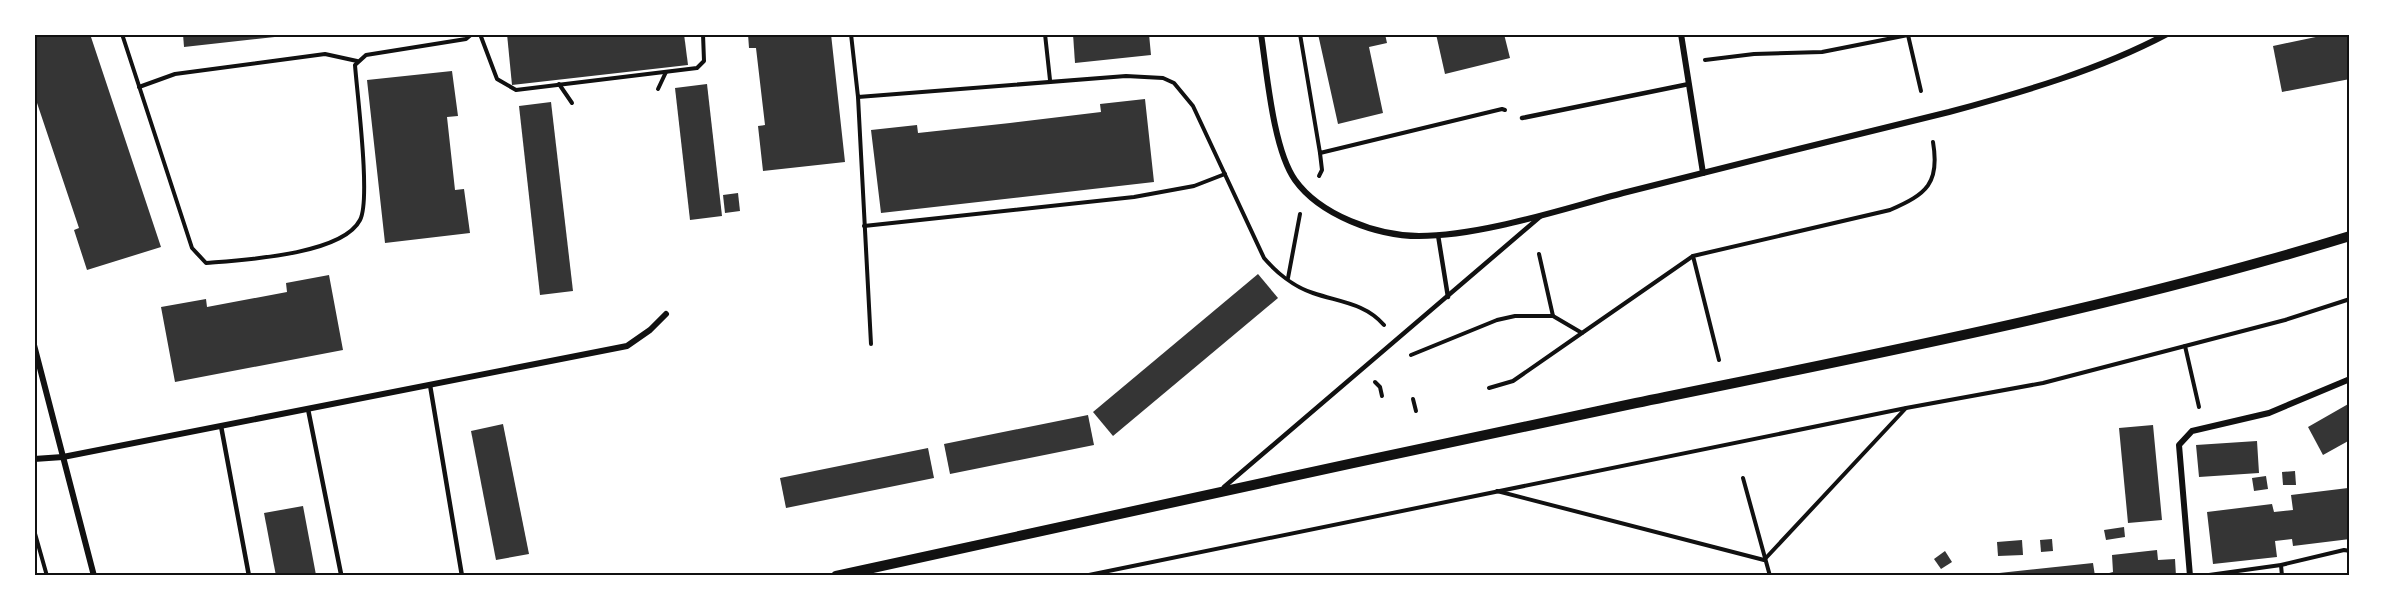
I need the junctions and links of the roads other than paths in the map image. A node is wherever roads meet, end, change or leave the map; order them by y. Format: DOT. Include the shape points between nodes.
graph roads {
  1 [pos="1261,34"];
  2 [pos="1681,34"];
  3 [pos="2167,34"];
  4 [pos="1689,84"];
  5 [pos="1522,118"];
  6 [pos="1703,173"];
  7 [pos="1544,214"];
  8 [pos="1438,234"];
  9 [pos="2349,236"];
  10 [pos="1448,297"];
  11 [pos="666,314"];
  12 [pos="34,345"];
  13 [pos="2349,379"];
  14 [pos="430,385"];
  15 [pos="308,409"];
  16 [pos="221,426"];
  17 [pos="63,457"];
  18 [pos="34,459"];
  19 [pos="1217,493"];
  20 [pos="94,576"];
  21 [pos="249,576"];
  22 [pos="339,576"];
  23 [pos="462,576"];
  24 [pos="836,576"];
  25 [pos="2190,576"];
  1 -- 8 [label="street" via="1276,126 1294,179 1341,217 1371,229 1405,235"];
  2 -- 4 [label="street"];
  3 -- 6 [label="street" via="2111,61 2014,94"];
  4 -- 5 [label="lane"];
  4 -- 6 [label="street"];
  6 -- 7 [label="street"];
  7 -- 8 [label="street"];
  7 -- 10 [label="lane"];
  8 -- 10 [label="lane"];
  9 -- 19 [label="street" via="2126,299"];
  10 -- 19 [label="lane"];
  11 -- 14 [label="street" via="627,346"];
  12 -- 17 [label="street"];
  13 -- 25 [label="street" via="2269,413 2192,431 2179,445"];
  14 -- 15 [label="street"];
  14 -- 23 [label="lane"];
  15 -- 16 [label="street"];
  15 -- 22 [label="lane"];
  16 -- 17 [label="street"];
  16 -- 21 [label="lane"];
  17 -- 18 [label="street"];
  17 -- 20 [label="street"];
  19 -- 24 [label="street"];
}
